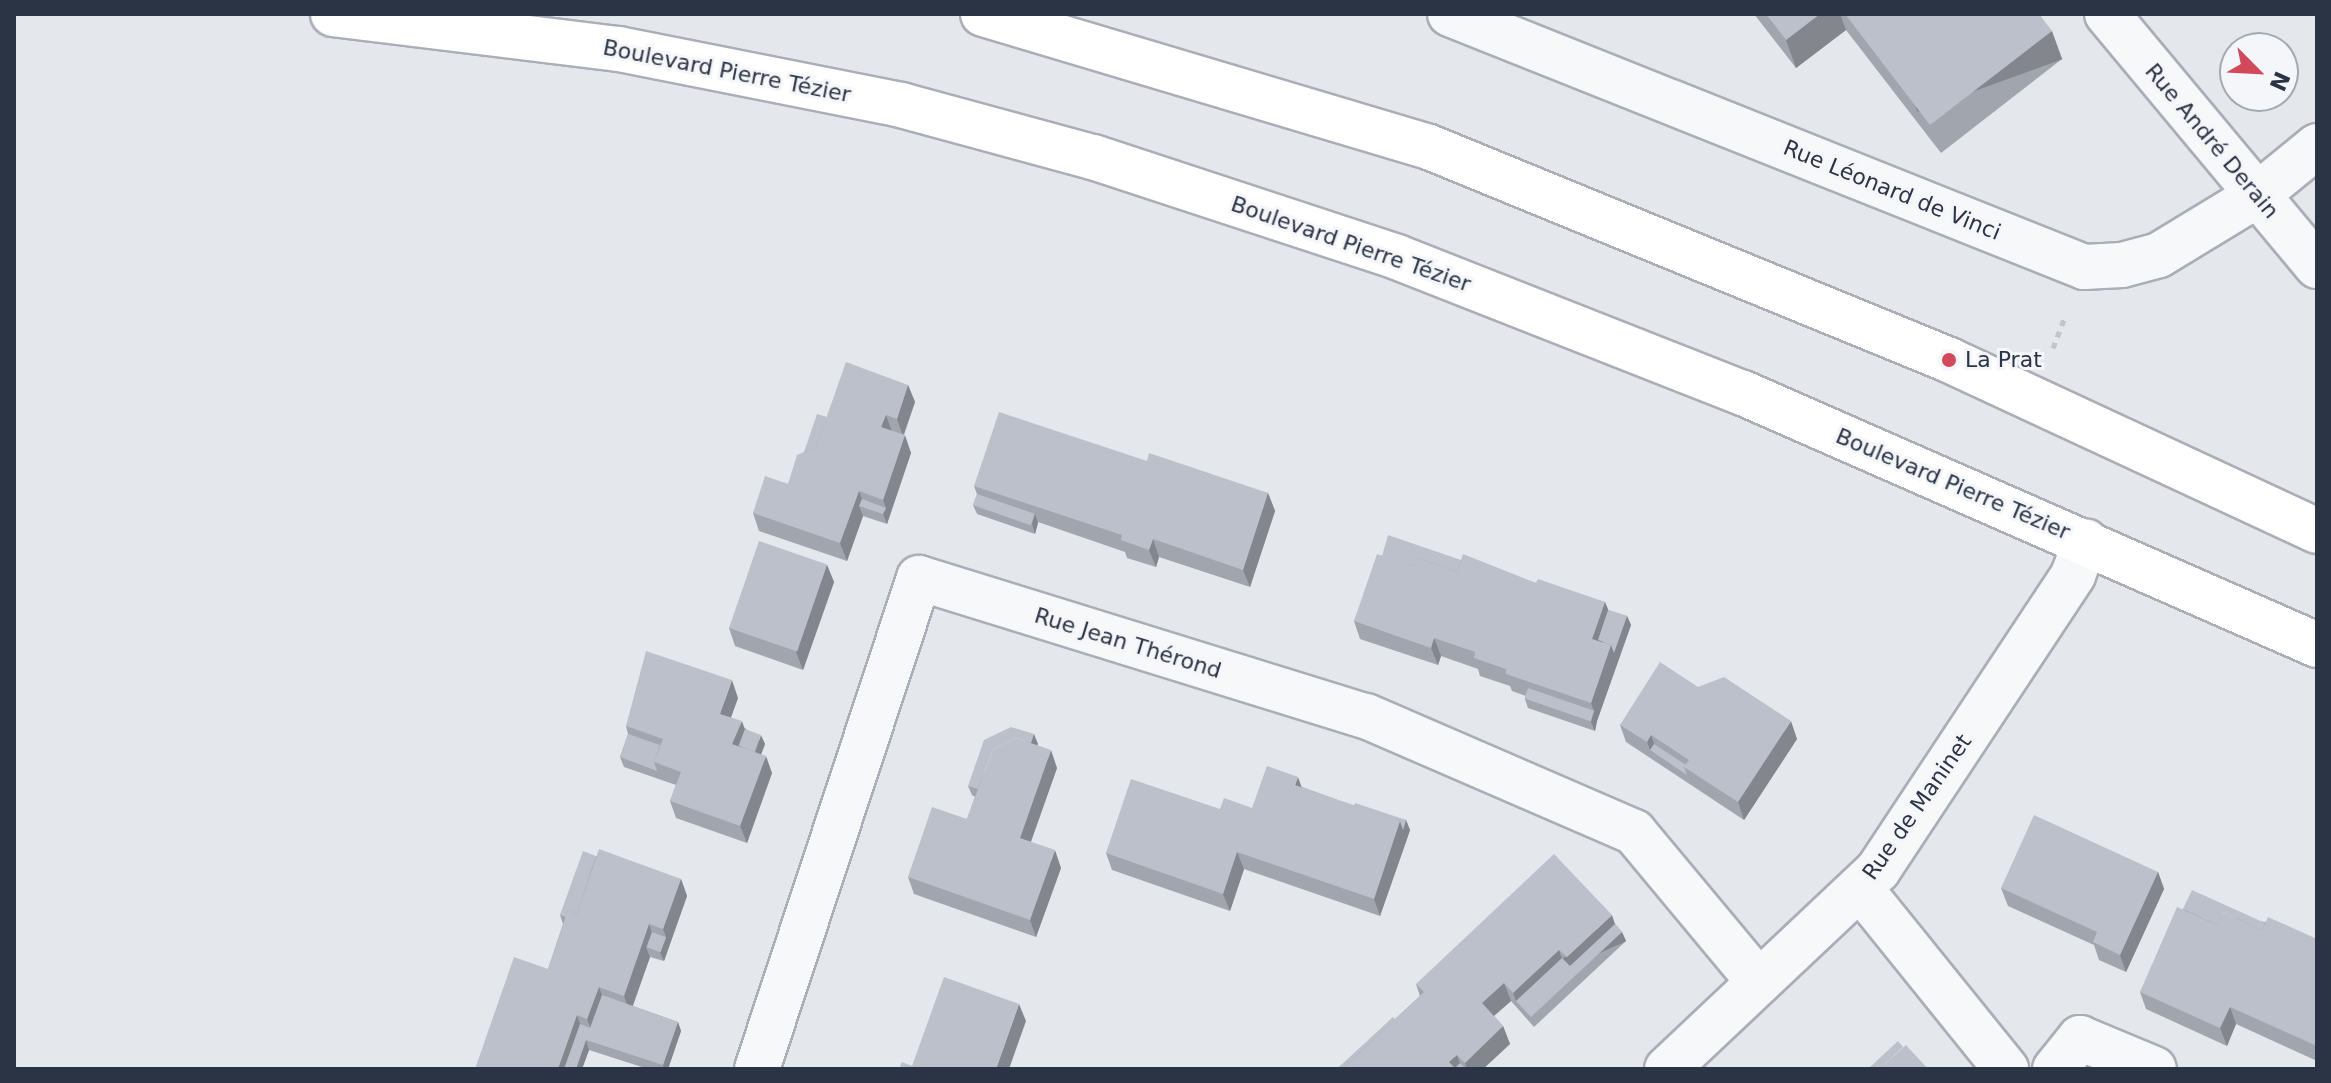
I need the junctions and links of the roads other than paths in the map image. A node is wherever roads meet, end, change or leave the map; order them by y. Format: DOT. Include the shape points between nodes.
graph roads {
  1 [pos="333,14"];
  2 [pos="983,14"];
  3 [pos="1450,14"];
  4 [pos="2107,14"];
  5 [pos="2317,146"];
  6 [pos="2256,196"];
  7 [pos="2317,266"];
  8 [pos="2317,531"];
  9 [pos="2086,541"];
  10 [pos="2317,645"];
  11 [pos="1860,888"];
  12 [pos="1759,982"];
  13 [pos="757,1069"];
  14 [pos="1667,1069"];
  15 [pos="2006,1069"];
  16 [pos="2055,1069"];
  17 [pos="2154,1069"];
  1 -- 9 [label="main road, Boulevard Pierre Tézier" via="619,49 901,105 1093,157 1397,257 1743,393"];
  2 -- 8 [label="main road" via="1429,147 1949,360"];
  3 -- 6 [label="street, Rue Léonard de Vinci" via="2084,267 2122,265 2159,255"];
  4 -- 6 [label="street, Rue André Derain"];
  5 -- 6 [label="street, Rue Léonard de Vinci"];
  6 -- 7 [label="street, Rue André Derain"];
  9 -- 10 [label="main road, Boulevard Pierre Tézier"];
  9 -- 11 [label="street, Rue de Maninet" via="2064,588 1878,870"];
  11 -- 12 [label="street, Rue de Maninet"];
  11 -- 15 [label="street"];
  12 -- 13 [label="street, Rue Jean Thérond" via="1634,832 1366,716 919,578"];
  12 -- 14 [label="street, Rue de Maninet"];
  16 -- 17 [label="street" via="2080,1038"];
}
